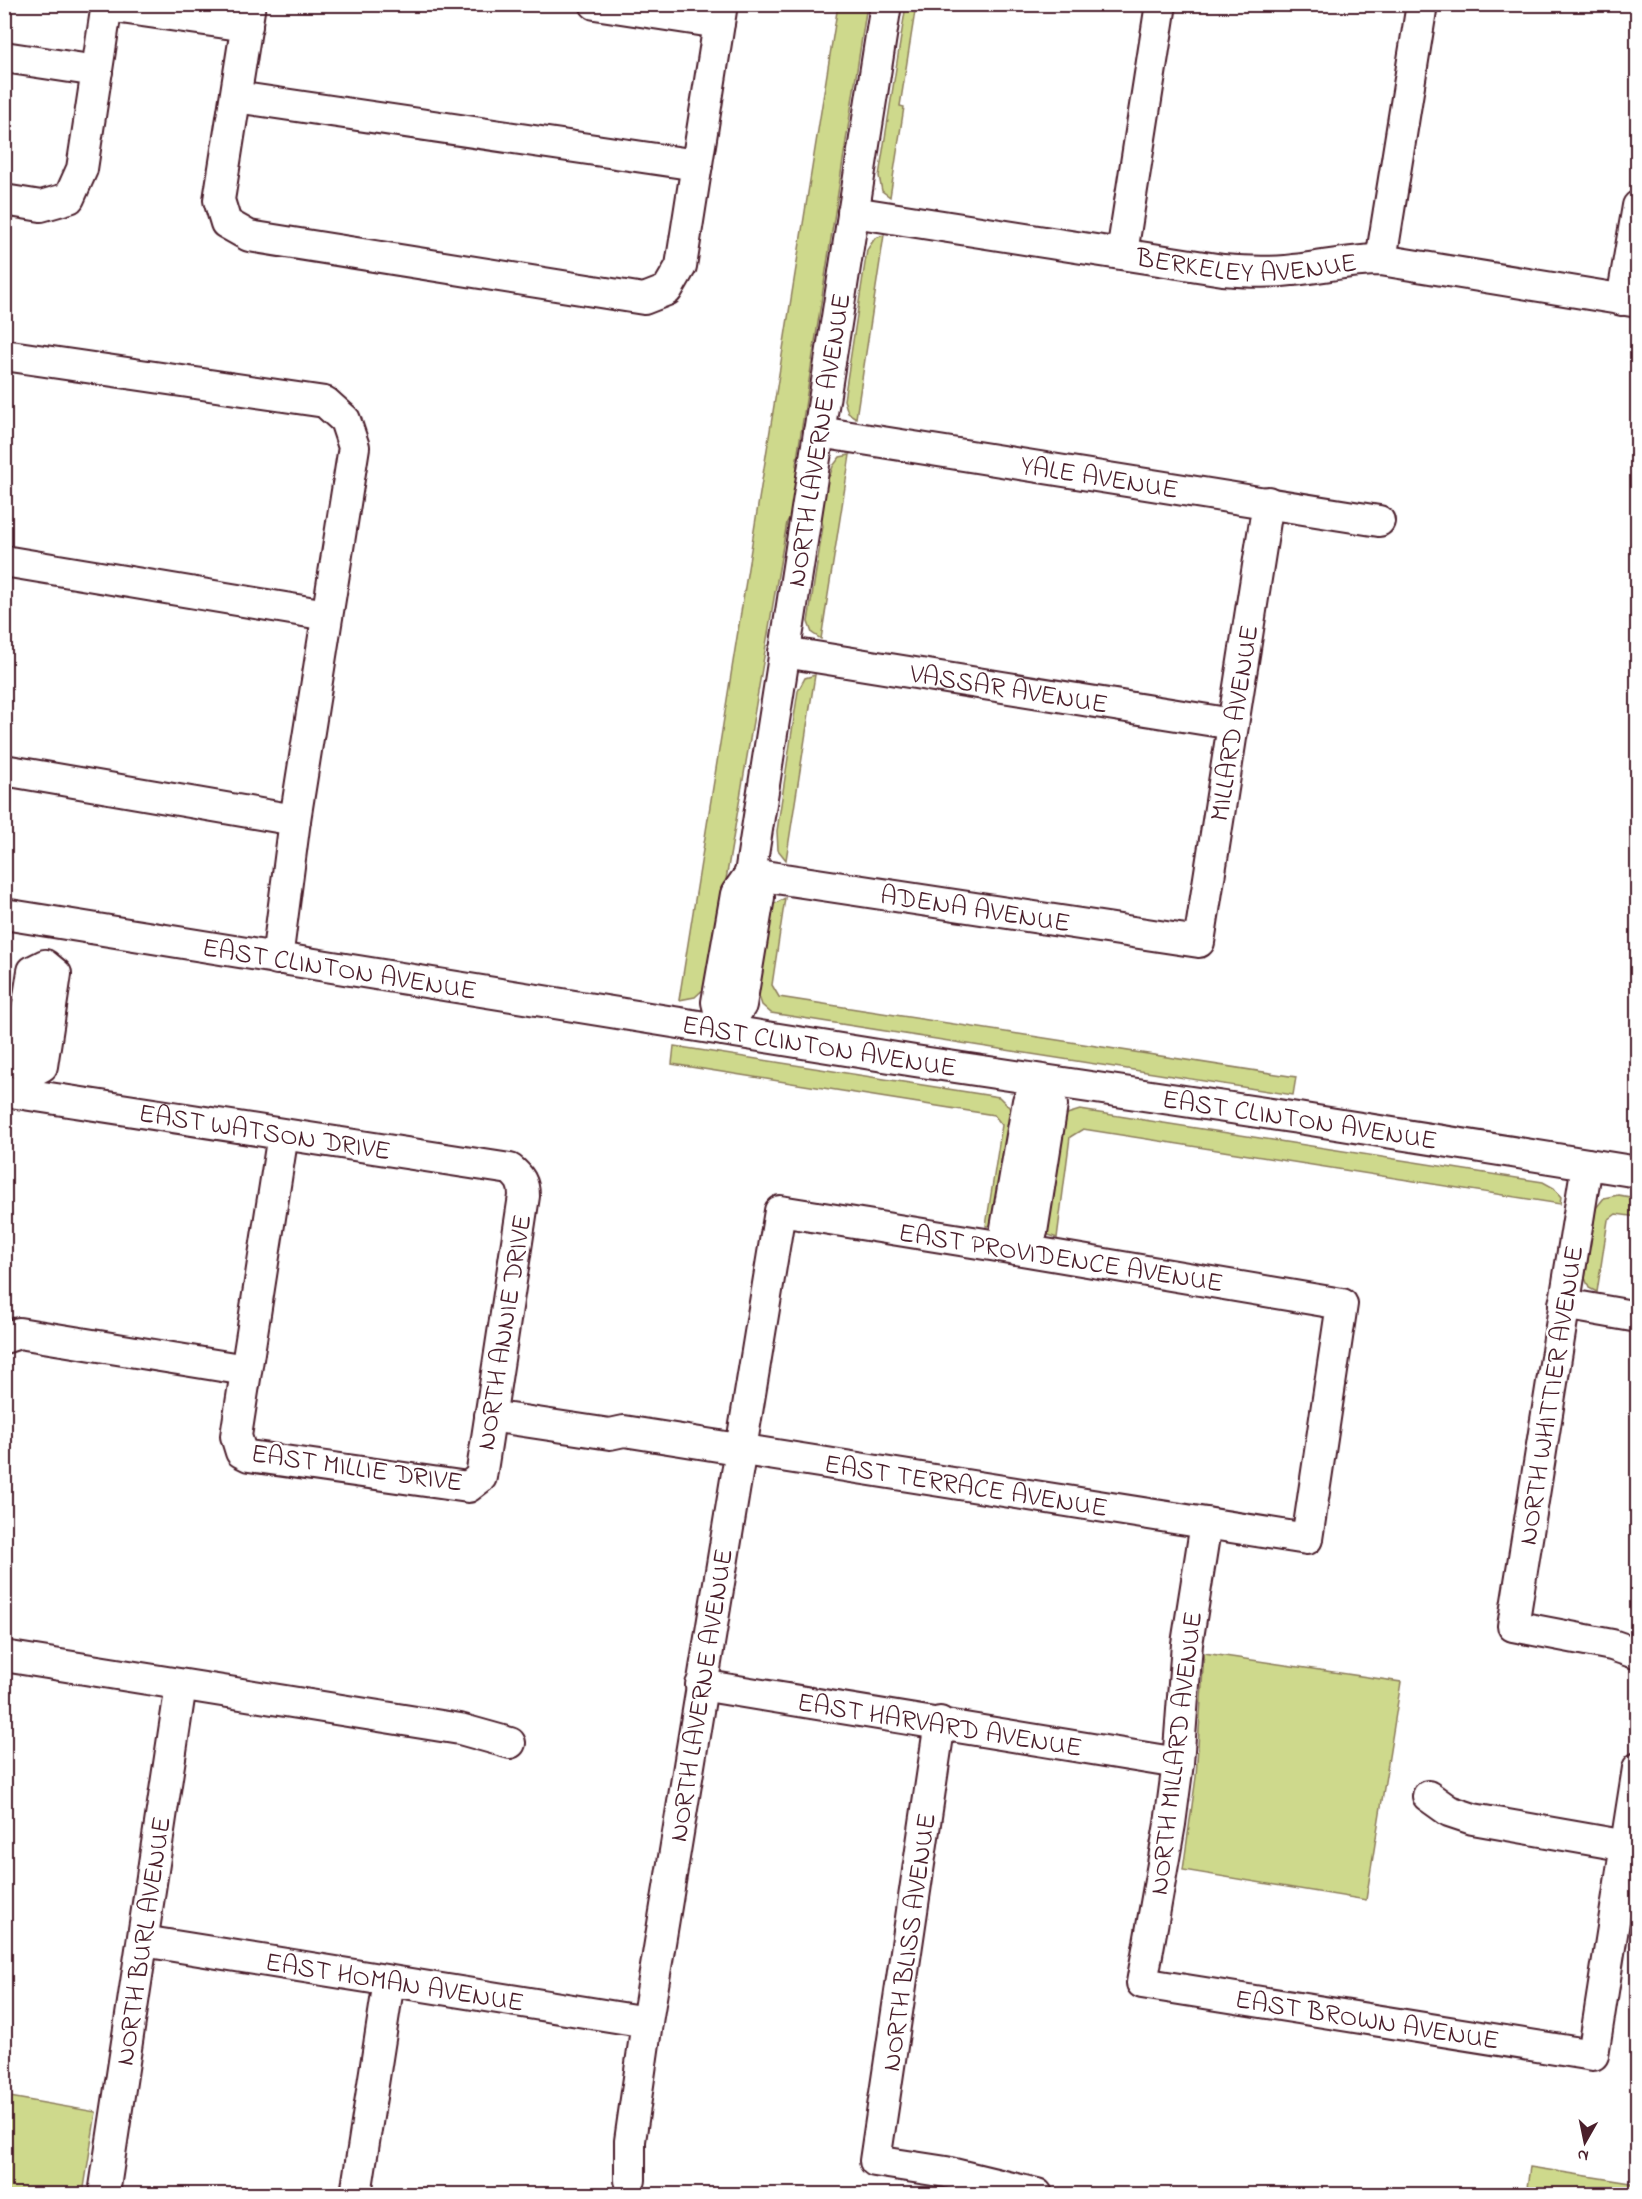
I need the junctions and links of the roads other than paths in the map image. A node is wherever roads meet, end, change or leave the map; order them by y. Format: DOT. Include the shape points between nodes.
graph roads {
  1 [pos="595,4"];
  2 [pos="886,4"];
  3 [pos="1161,4"];
  4 [pos="1422,4"];
  5 [pos="107,5"];
  6 [pos="720,14"];
  7 [pos="249,15"];
  8 [pos="4,57"];
  9 [pos="97,71"];
  10 [pos="236,97"];
  11 [pos="697,165"];
  12 [pos="4,200"];
  13 [pos="1638,206"];
  14 [pos="853,212"];
  15 [pos="1122,253"];
  16 [pos="1381,260"];
  17 [pos="1630,301"];
  18 [pos="4,355"];
  19 [pos="819,432"];
  20 [pos="1268,502"];
  21 [pos="1379,520"];
  22 [pos="4,561"];
  23 [pos="327,615"];
  24 [pos="784,652"];
  25 [pos="1233,724"];
  26 [pos="4,770"];
  27 [pos="295,820"];
  28 [pos="750,874"];
  29 [pos="4,914"];
  30 [pos="51,921"];
  31 [pos="1199,942"];
  32 [pos="278,959"];
  33 [pos="724,1030"];
  34 [pos="1043,1081"];
  35 [pos="20,1086"];
  36 [pos="283,1134"];
  37 [pos="1587,1164"];
  38 [pos="1638,1172"];
  39 [pos="521,1180"];
  40 [pos="780,1211"];
  41 [pos="1016,1249"];
  42 [pos="1564,1304"];
  43 [pos="1638,1317"];
  44 [pos="4,1338"];
  45 [pos="246,1370"];
  46 [pos="490,1416"];
  47 [pos="740,1449"];
  48 [pos="476,1483"];
  49 [pos="1206,1523"];
  50 [pos="1307,1539"];
  51 [pos="1638,1654"];
  52 [pos="4,1656"];
  53 [pos="701,1684"];
  54 [pos="181,1685"];
  55 [pos="940,1722"];
  56 [pos="510,1743"];
  57 [pos="1178,1762"];
  58 [pos="1637,1771"];
  59 [pos="1428,1796"];
  60 [pos="1627,1845"];
  61 [pos="143,1941"];
  62 [pos="389,1981"];
  63 [pos="1142,1983"];
  64 [pos="647,2022"];
  65 [pos="630,2180"];
  66 [pos="104,2194"];
  67 [pos="356,2194"];
  68 [pos="1037,2194"];
  1 -- 6 [label="street"];
  2 -- 14 [label="street, NORTH LAVERNE AVENUE"];
  3 -- 15 [label="street"];
  4 -- 16 [label="street"];
  5 -- 7 [label="street"];
  5 -- 9 [label="street"];
  6 -- 11 [label="street"];
  7 -- 10 [label="street"];
  8 -- 9 [label="street"];
  9 -- 12 [label="street" via="82,169 69,198 41,206"];
  10 -- 11 [label="street"];
  10 -- 11 [label="street" via="219,200 226,223 249,236 644,299 668,290 681,266"];
  13 -- 17 [label="street"];
  14 -- 15 [label="street, BERKELEY AVENUE"];
  14 -- 19 [label="street, NORTH LAVERNE AVENUE"];
  15 -- 16 [label="street, BERKELEY AVENUE" via="1258,272"];
  16 -- 17 [label="street, BERKELEY AVENUE"];
  18 -- 23 [label="street" via="325,402 345,420 354,447"];
  19 -- 20 [label="street, YALE AVENUE"];
  19 -- 24 [label="street, NORTH LAVERNE AVENUE"];
  20 -- 21 [label="street, YALE AVENUE"];
  20 -- 25 [label="street, MILLARD AVENUE"];
  22 -- 23 [label="street"];
  23 -- 27 [label="street"];
  24 -- 25 [label="street, VASSAR AVENUE"];
  24 -- 28 [label="street, NORTH LAVERNE AVENUE"];
  25 -- 31 [label="street, MILLARD AVENUE"];
  26 -- 27 [label="street"];
  27 -- 32 [label="street"];
  28 -- 31 [label="street, ADENA AVENUE"];
  28 -- 33 [label="street" via="735,894 717,1002"];
  29 -- 30 [label="street, EAST CLINTON AVENUE"];
  30 -- 32 [label="street, EAST CLINTON AVENUE"];
  30 -- 35 [label="street" via="45,965 33,970 19,1062"];
  32 -- 33 [label="street, EAST CLINTON AVENUE"];
  33 -- 34 [label="street, EAST CLINTON AVENUE"];
  34 -- 37 [label="street, EAST CLINTON AVENUE"];
  34 -- 41 [label="street" via="1052,1105 1034,1220 1032,1232"];
  35 -- 36 [label="street, EAST WATSON DRIVE"];
  36 -- 39 [label="street, EAST WATSON DRIVE" via="510,1169"];
  36 -- 45 [label="street"];
  37 -- 38 [label="street, EAST CLINTON AVENUE"];
  37 -- 42 [label="street, NORTH WHITTIER AVENUE"];
  39 -- 46 [label="street, NORTH ANNIE DRIVE" via="524,1196"];
  40 -- 41 [label="street, EAST PROVIDENCE AVENUE"];
  40 -- 47 [label="street, NORTH LAVERNE AVENUE"];
  41 -- 50 [label="street, EAST PROVIDENCE AVENUE" via="1342,1304"];
  42 -- 43 [label="street"];
  42 -- 51 [label="street, NORTH WHITTIER AVENUE" via="1513,1626"];
  44 -- 45 [label="street" via="19,1333"];
  45 -- 48 [label="street, EAST MILLIE DRIVE" via="236,1436 239,1449 249,1455 459,1487"];
  46 -- 47 [label="street, EAST TERRACE AVENUE"];
  46 -- 48 [label="street, NORTH ANNIE DRIVE" via="481,1477"];
  47 -- 49 [label="street, EAST TERRACE AVENUE"];
  47 -- 53 [label="street, NORTH LAVERNE AVENUE"];
  49 -- 50 [label="street, EAST TERRACE AVENUE"];
  49 -- 57 [label="street, NORTH MILLARD AVENUE" via="1187,1644"];
  52 -- 54 [label="street"];
  53 -- 55 [label="street, EAST HARVARD AVENUE"];
  53 -- 64 [label="street, NORTH LAVERNE AVENUE"];
  54 -- 56 [label="street" via="460,1729"];
  54 -- 61 [label="street, NORTH BURL AVENUE"];
  55 -- 57 [label="street, EAST HARVARD AVENUE"];
  55 -- 68 [label="street, NORTH BLISS AVENUE" via="875,2161 946,2172"];
  57 -- 63 [label="street, NORTH MILLARD AVENUE"];
  58 -- 60 [label="street"];
  59 -- 60 [label="street" via="1449,1811 1473,1820"];
  60 -- 63 [label="street, EAST BROWN AVENUE" via="1593,2055"];
  61 -- 62 [label="street, EAST HOMAN AVENUE"];
  61 -- 66 [label="street, NORTH BURL AVENUE"];
  62 -- 64 [label="street, EAST HOMAN AVENUE"];
  62 -- 67 [label="street"];
  64 -- 65 [label="street, NORTH LAVERNE AVENUE" via="630,2141"];
}
